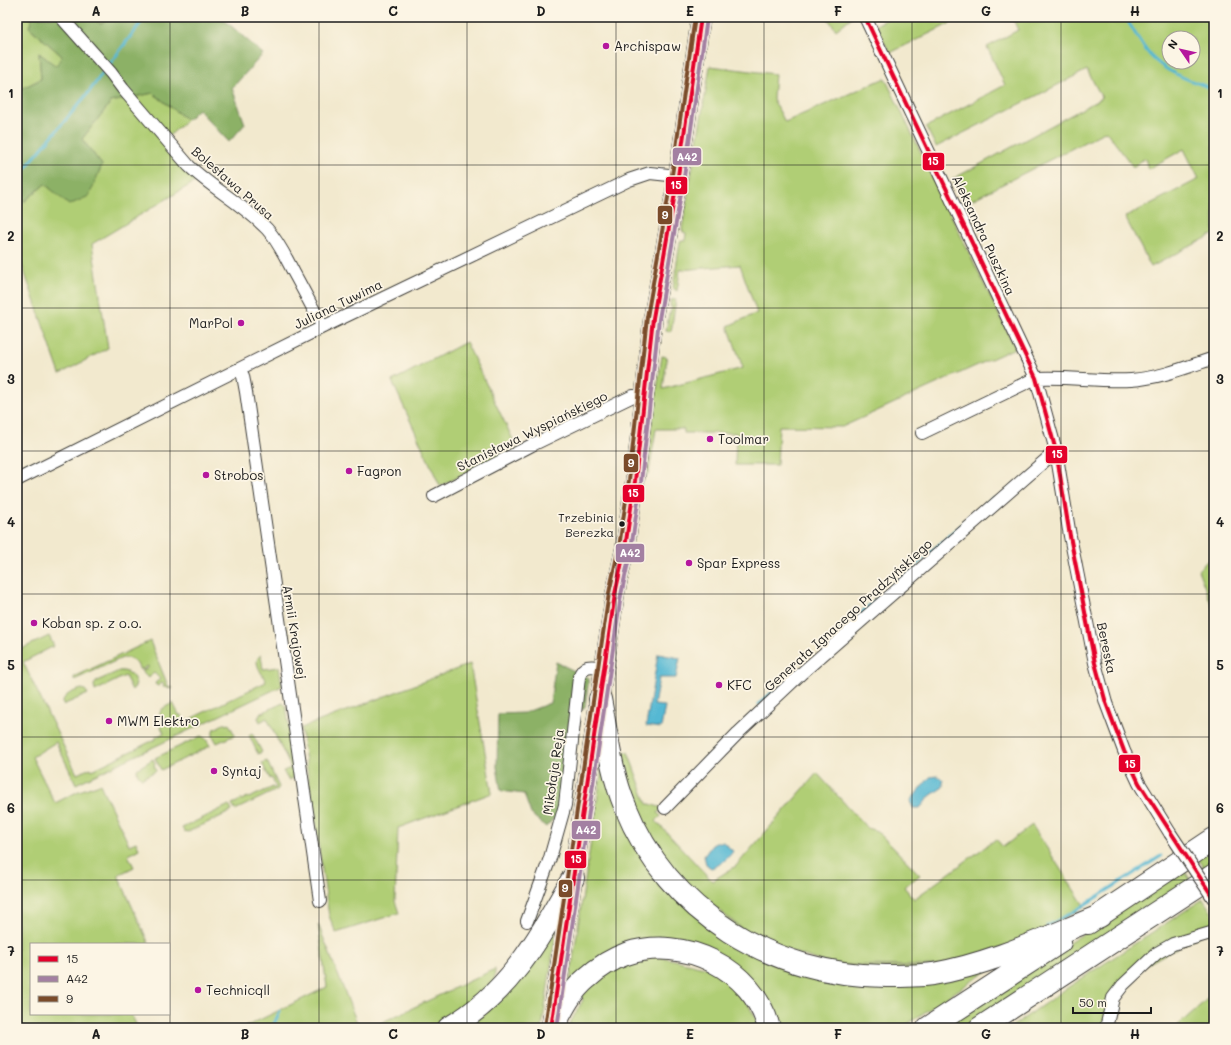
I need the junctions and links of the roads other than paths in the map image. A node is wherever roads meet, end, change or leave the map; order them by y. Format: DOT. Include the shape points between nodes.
graph roads {
  1 [pos="61,17"];
  2 [pos="702,17"];
  3 [pos="865,17"];
  4 [pos="678,176"];
  5 [pos="323,327"];
  6 [pos="1214,358"];
  7 [pos="239,369"];
  8 [pos="1036,378"];
  9 [pos="645,397"];
  10 [pos="922,433"];
  11 [pos="1056,451"];
  12 [pos="17,480"];
  13 [pos="434,496"];
  14 [pos="604,668"];
  15 [pos="600,699"];
  16 [pos="665,808"];
  17 [pos="1214,839"];
  18 [pos="1214,875"];
  19 [pos="573,878"];
  20 [pos="1214,899"];
  21 [pos="320,901"];
  22 [pos="1100,916"];
  23 [pos="527,921"];
  24 [pos="1214,932"];
  25 [pos="1017,1004"];
  26 [pos="449,1028"];
  27 [pos="552,1028"];
  28 [pos="769,1028"];
  29 [pos="928,1028"];
  30 [pos="980,1028"];
  31 [pos="992,1028"];
  32 [pos="1106,1028"];
  1 -- 5 [label="street, Bolesława Prusa" via="98,57 189,166 266,229 284,254"];
  2 -- 4 [label="main road"];
  3 -- 8 [label="street, Aleksandra Puszkina"];
  4 -- 5 [label="street, Juliana Tuwima" via="650,173 630,180"];
  4 -- 9 [label="main road" via="654,311"];
  5 -- 7 [label="street, Juliana Tuwima"];
  6 -- 8 [label="street" via="1146,378"];
  7 -- 12 [label="street, Juliana Tuwima"];
  7 -- 21 [label="street, Armii Krajowej" via="243,376 260,479"];
  8 -- 10 [label="street"];
  8 -- 11 [label="street, Bereska"];
  9 -- 13 [label="street, Stanisława Wyspiańskiego" via="633,396"];
  9 -- 14 [label="main road" via="625,548"];
  11 -- 16 [label="street, Generała Ignacego Prądzyńskiego" via="804,670"];
  11 -- 20 [label="street, Bereska, bridge" via="1084,607 1106,703 1139,783"];
  14 -- 15 [label="main road"];
  14 -- 23 [label="street, Mikołaja Reja" via="590,666 585,668 579,677 565,805 550,858"];
  15 -- 19 [label="main road"];
  15 -- 22 [label="highway" via="616,779 625,807 649,853 678,890 704,914 761,949 787,960 832,972 871,976 931,974 964,968"];
  17 -- 22 [label="highway"];
  18 -- 25 [label="highway"];
  19 -- 26 [label="highway" via="532,948 505,984 480,1007"];
  19 -- 27 [label="main road"];
  22 -- 29 [label="highway"];
  24 -- 32 [label="street" via="1189,938 1157,953 1113,998"];
  25 -- 30 [label="highway"];
  25 -- 31 [label="highway"];
  27 -- 28 [label="highway" via="580,984 592,974 617,958 653,949 689,952 726,969 750,990 765,1014"];
}
